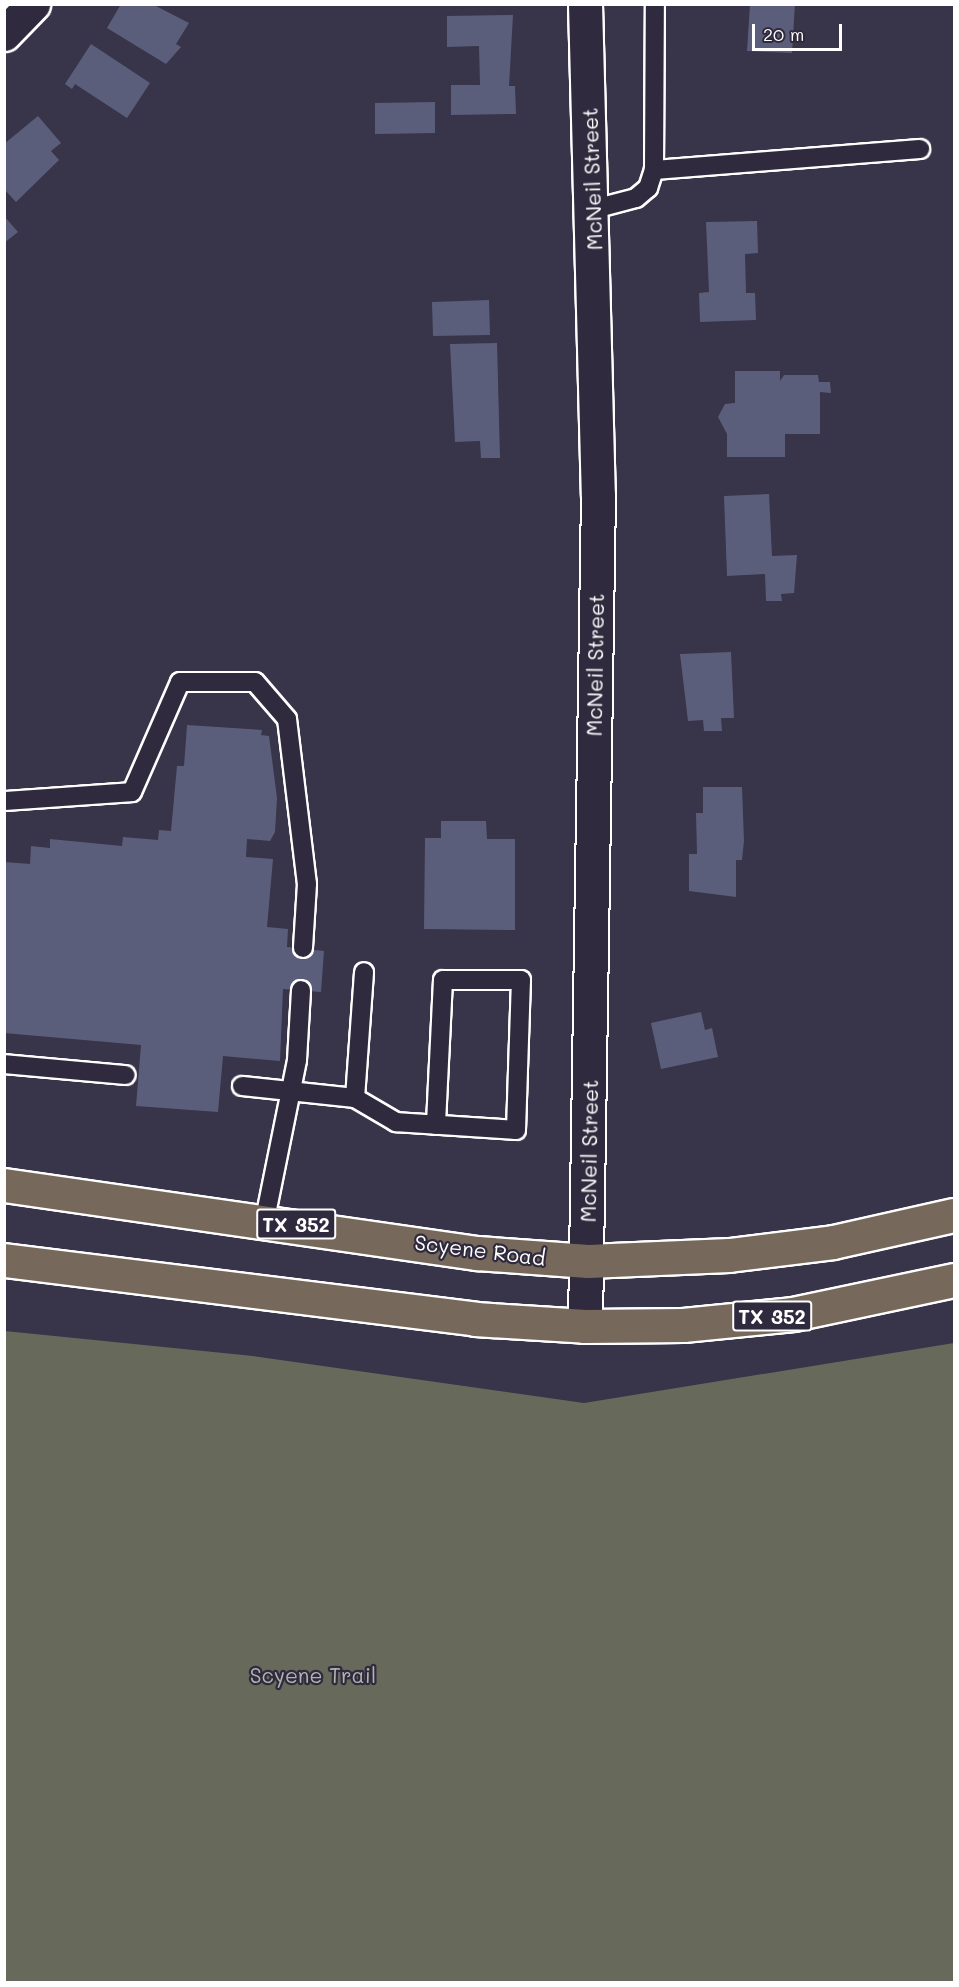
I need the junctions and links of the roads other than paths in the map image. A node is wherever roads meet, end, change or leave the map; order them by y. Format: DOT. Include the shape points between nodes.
graph roads {
  1 [pos="33,4"];
  2 [pos="585,4"];
  3 [pos="655,4"];
  4 [pos="4,34"];
  5 [pos="920,149"];
  6 [pos="654,170"];
  7 [pos="594,209"];
  8 [pos="4,801"];
  9 [pos="303,948"];
  10 [pos="364,972"];
  11 [pos="301,990"];
  12 [pos="4,1064"];
  13 [pos="126,1075"];
  14 [pos="242,1086"];
  15 [pos="290,1094"];
  16 [pos="355,1098"];
  17 [pos="436,1125"];
  18 [pos="4,1185"];
  19 [pos="954,1215"];
  20 [pos="265,1220"];
  21 [pos="4,1260"];
  22 [pos="588,1261"];
  23 [pos="954,1280"];
  24 [pos="585,1326"];
  1 -- 4 [label="street"];
  2 -- 7 [label="street, McNeil Street"];
  3 -- 6 [label="lane"];
  5 -- 6 [label="lane"];
  6 -- 7 [label="lane" via="648,189 636,198"];
  7 -- 22 [label="street, McNeil Street" via="598,495"];
  8 -- 9 [label="lane" via="132,792 180,682 255,682 287,719 307,884"];
  10 -- 16 [label="lane"];
  11 -- 15 [label="lane" via="297,1060"];
  12 -- 13 [label="lane"];
  14 -- 15 [label="lane"];
  15 -- 16 [label="lane"];
  15 -- 20 [label="lane"];
  16 -- 17 [label="lane" via="396,1122"];
  17 -- 17 [label="lane" via="516,1130 521,980 443,980"];
  18 -- 20 [label="main road, Scyene Road / TX 352"];
  19 -- 22 [label="main road, Scyene Road / TX 352" via="833,1242 729,1255"];
  20 -- 22 [label="main road, Scyene Road / TX 352" via="477,1252"];
  21 -- 24 [label="main road, TX 352" via="475,1319"];
  22 -- 24 [label="street, McNeil Street"];
  23 -- 24 [label="main road, TX 352" via="793,1314 683,1325"];
}
